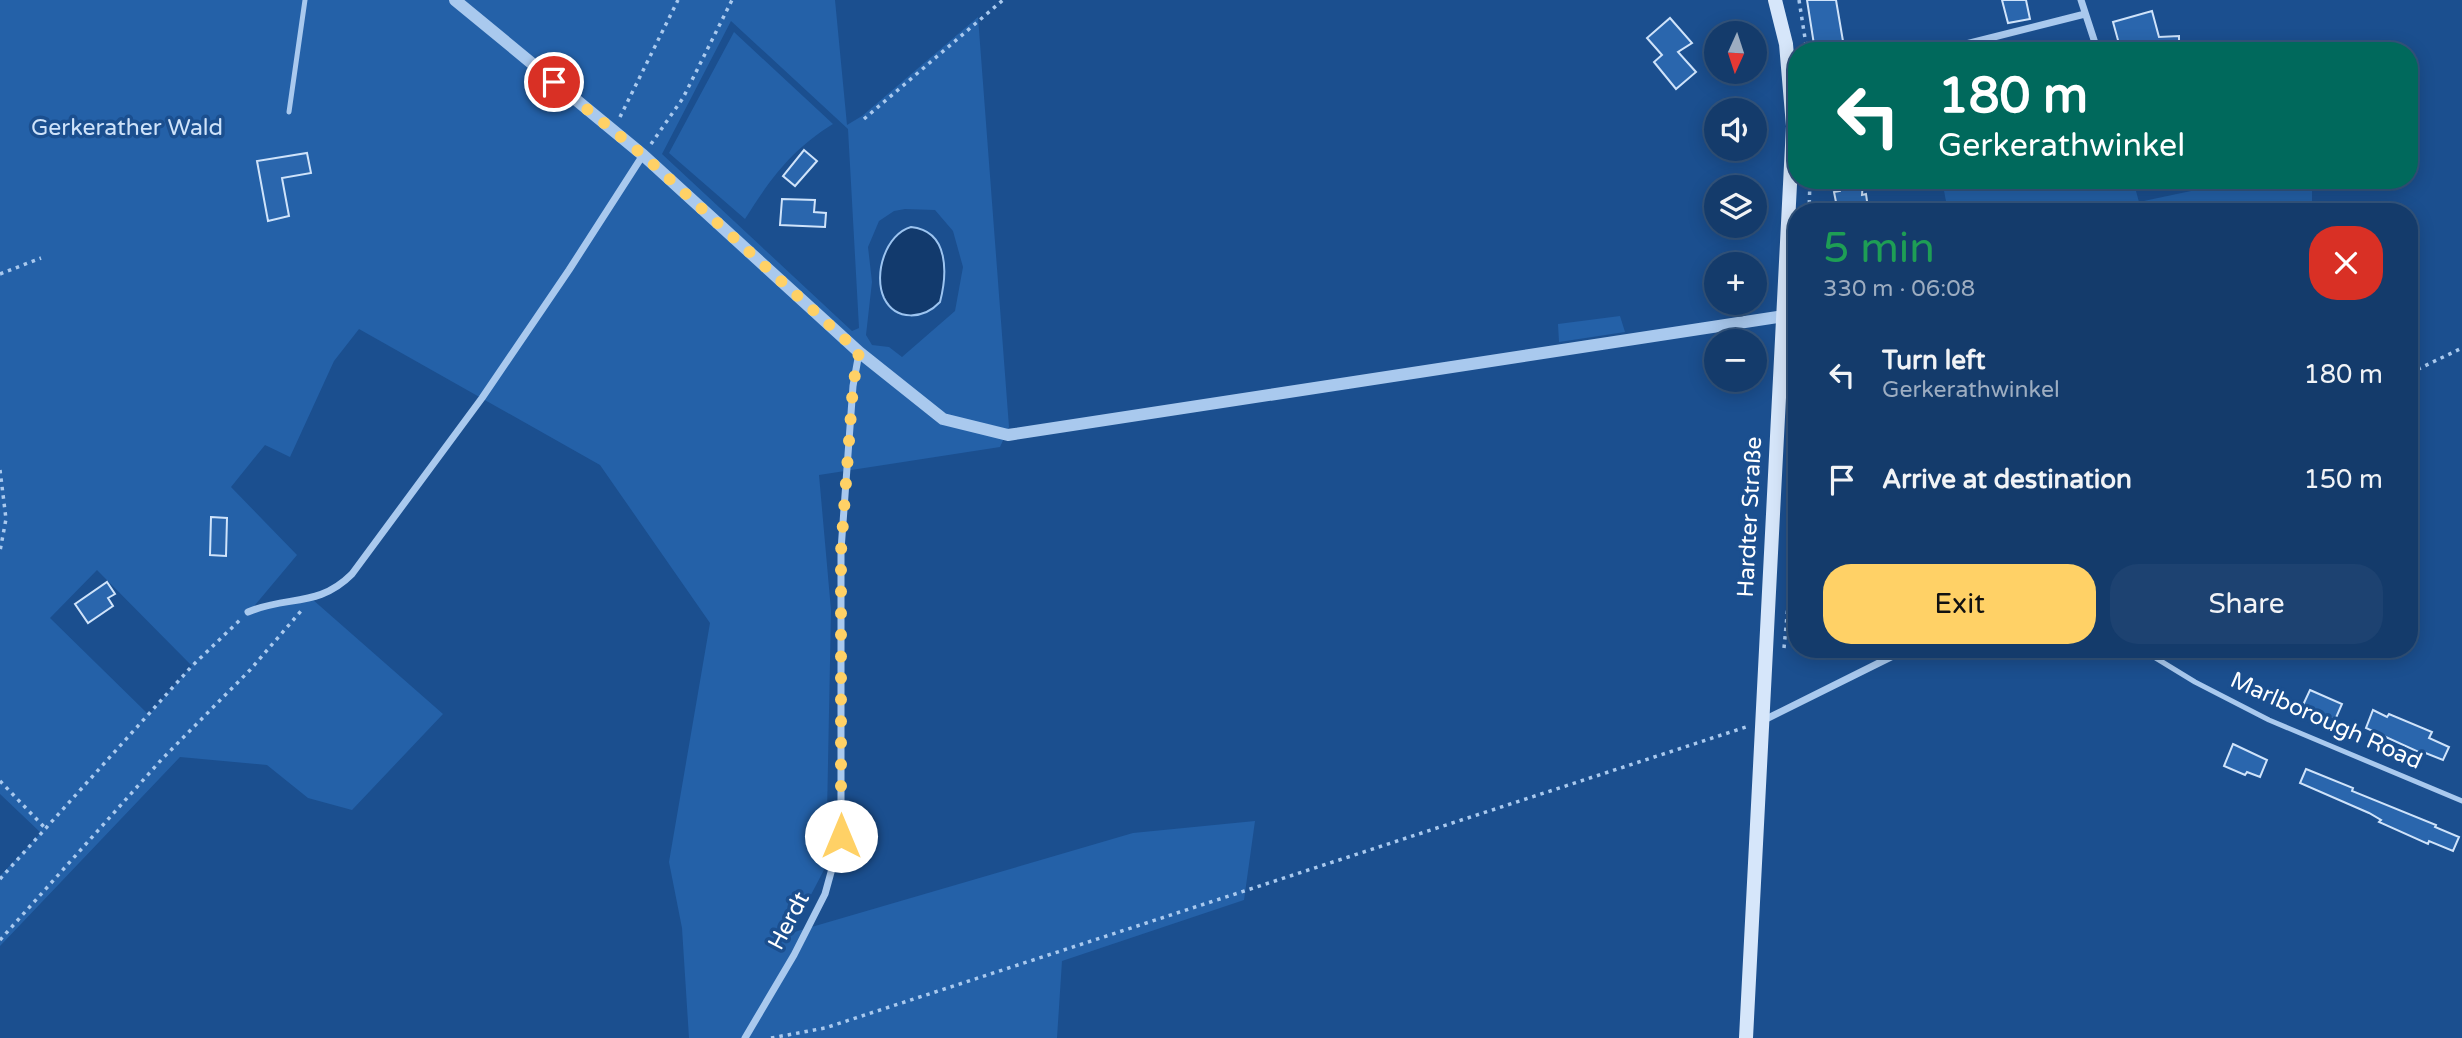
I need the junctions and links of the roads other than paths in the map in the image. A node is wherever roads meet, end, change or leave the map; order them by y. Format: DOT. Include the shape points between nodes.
graph roads {
  1 [pos="305,0"];
  2 [pos="455,0"];
  3 [pos="1774,0"];
  4 [pos="2081,0"];
  5 [pos="2085,14"];
  6 [pos="1974,42"];
  7 [pos="2094,42"];
  8 [pos="1788,67"];
  9 [pos="289,111"];
  10 [pos="643,155"];
  11 [pos="1788,232"];
  12 [pos="1784,316"];
  13 [pos="859,352"];
  14 [pos="248,612"];
  15 [pos="1889,658"];
  16 [pos="2156,658"];
  17 [pos="1761,722"];
  18 [pos="2462,801"];
  19 [pos="746,1038"];
  20 [pos="1746,1038"];
  1 -- 9 [label="lane"];
  2 -- 10 [label="street"];
  3 -- 8 [label="main road, Hardter Straße"];
  4 -- 5 [label="street"];
  5 -- 6 [label="street"];
  5 -- 7 [label="street"];
  10 -- 13 [label="street"];
  10 -- 14 [label="street" via="482,398 352,574 338,588 312,599 267,604"];
  11 -- 12 [label="main road, Hardter Straße"];
  12 -- 13 [label="street" via="1008,435 943,419"];
  12 -- 17 [label="main road, Hardter Straße"];
  13 -- 19 [label="street, Herdt" via="841,551 841,836 825,894"];
  15 -- 17 [label="street"];
  16 -- 18 [label="lane, Marlborough Road" via="2269,720"];
  17 -- 20 [label="main road, Hardter Straße"];
}
